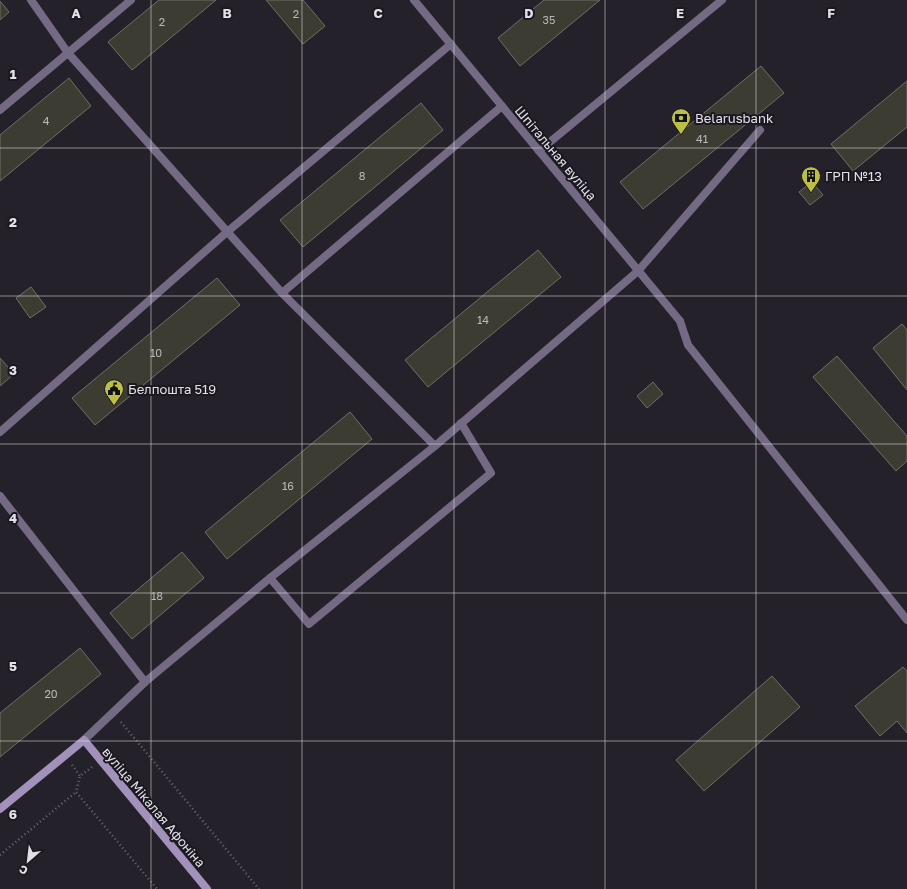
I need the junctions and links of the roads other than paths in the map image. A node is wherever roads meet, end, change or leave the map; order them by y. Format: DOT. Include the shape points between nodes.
graph roads {
  1 [pos="31,0"];
  2 [pos="132,0"];
  3 [pos="414,0"];
  4 [pos="722,0"];
  5 [pos="450,44"];
  6 [pos="68,53"];
  7 [pos="502,106"];
  8 [pos="0,110"];
  9 [pos="760,130"];
  10 [pos="539,151"];
  11 [pos="227,232"];
  12 [pos="638,271"];
  13 [pos="282,294"];
  14 [pos="461,423"];
  15 [pos="0,432"];
  16 [pos="435,446"];
  17 [pos="0,496"];
  18 [pos="270,578"];
  19 [pos="907,620"];
  20 [pos="144,682"];
  21 [pos="84,740"];
  22 [pos="0,809"];
  23 [pos="207,889"];
  1 -- 6 [label="street"];
  2 -- 6 [label="street"];
  3 -- 5 [label="street, Шпітальная вуліца"];
  4 -- 10 [label="street"];
  5 -- 7 [label="street, Шпітальная вуліца"];
  5 -- 11 [label="street"];
  6 -- 8 [label="street"];
  6 -- 11 [label="street"];
  7 -- 10 [label="street, Шпітальная вуліца"];
  7 -- 13 [label="street"];
  9 -- 12 [label="street"];
  10 -- 12 [label="street, Шпітальная вуліца"];
  11 -- 13 [label="street"];
  11 -- 15 [label="street"];
  12 -- 14 [label="street"];
  12 -- 19 [label="street, Шпітальная вуліца" via="680,322 688,345"];
  13 -- 16 [label="street"];
  14 -- 16 [label="street"];
  14 -- 18 [label="street" via="491,473 309,624"];
  16 -- 18 [label="street"];
  17 -- 20 [label="street"];
  18 -- 20 [label="street"];
  20 -- 21 [label="street"];
  21 -- 22 [label="street"];
  21 -- 23 [label="street, вуліца Мікалая Афоніна"];
}
